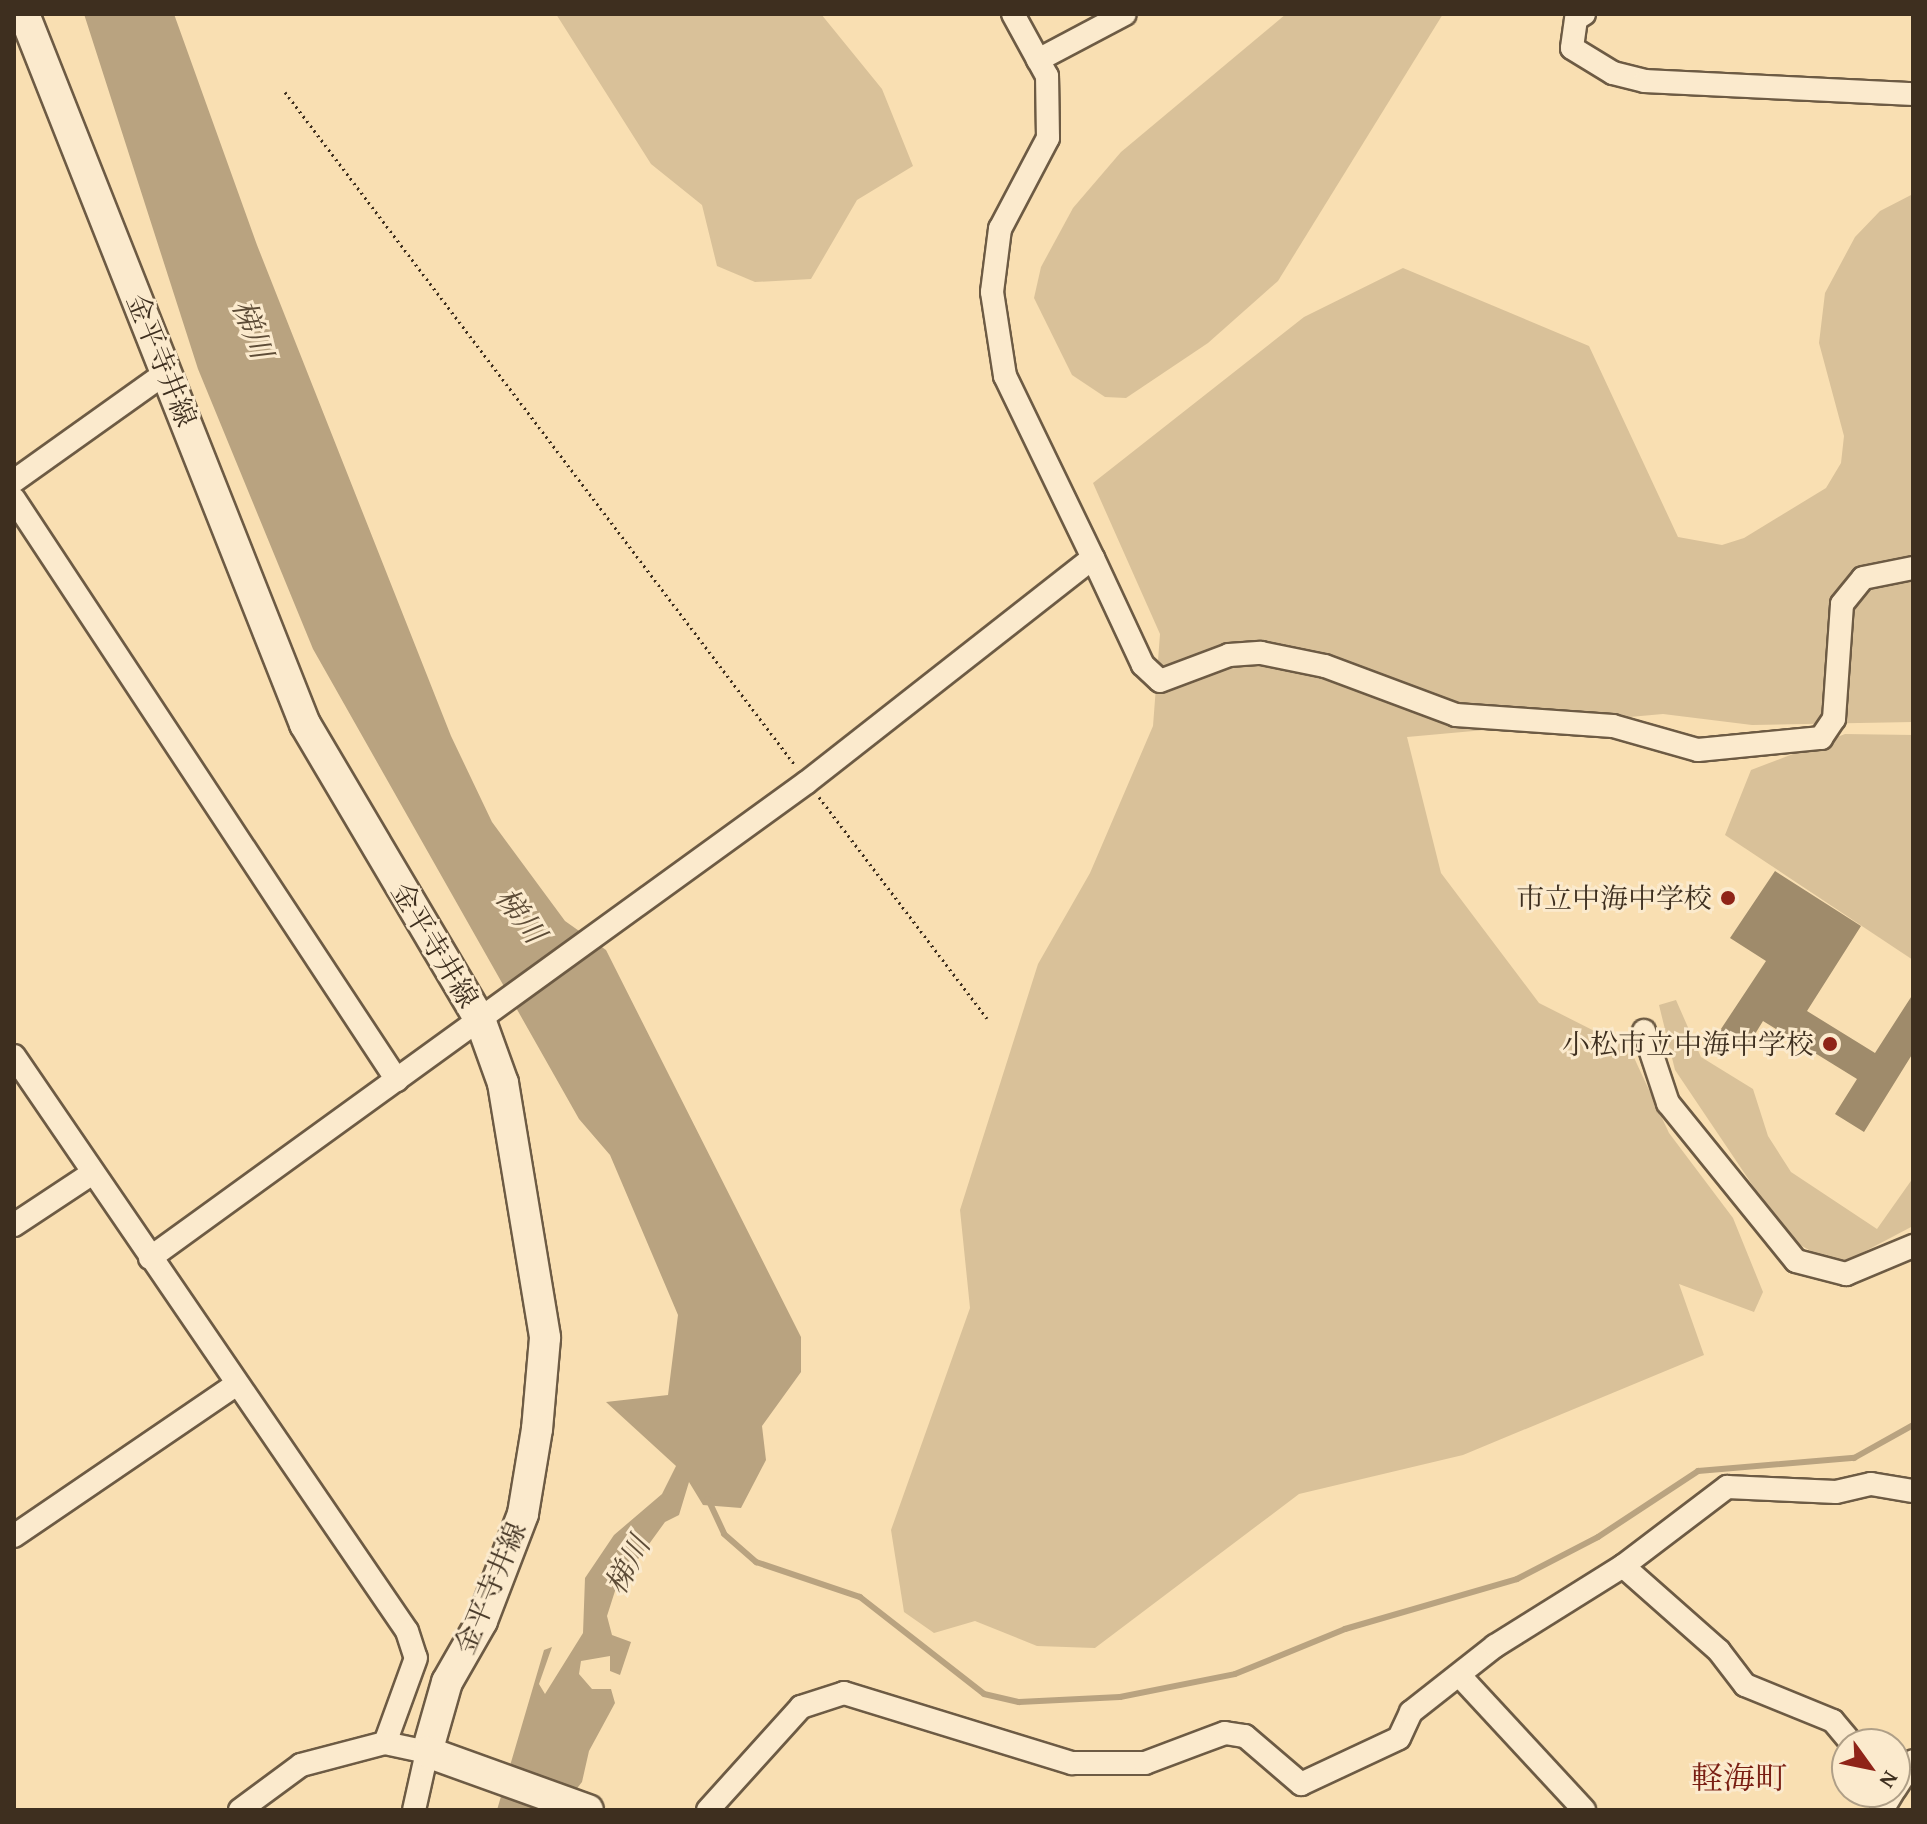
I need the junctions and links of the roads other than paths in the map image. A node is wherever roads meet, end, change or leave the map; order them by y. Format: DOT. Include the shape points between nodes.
graph roads {
  1 [pos="24,14"];
  2 [pos="1013,14"];
  3 [pos="1125,14"];
  4 [pos="1584,14"];
  5 [pos="1038,60"];
  6 [pos="1913,94"];
  7 [pos="167,372"];
  8 [pos="14,481"];
  9 [pos="14,499"];
  10 [pos="1093,558"];
  11 [pos="1913,568"];
  12 [pos="481,1022"];
  13 [pos="1644,1031"];
  14 [pos="14,1056"];
  15 [pos="397,1080"];
  16 [pos="91,1174"];
  17 [pos="14,1225"];
  18 [pos="1913,1246"];
  19 [pos="150,1258"];
  20 [pos="237,1384"];
  21 [pos="1913,1491"];
  22 [pos="14,1536"];
  23 [pos="1623,1566"];
  24 [pos="1461,1677"];
  25 [pos="1839,1728"];
  26 [pos="385,1743"];
  27 [pos="427,1752"];
  28 [pos="240,1810"];
  29 [pos="414,1810"];
  30 [pos="588,1810"];
  31 [pos="708,1810"];
  32 [pos="1584,1810"];
  1 -- 7 [label="main road, 金平寺井線"];
  2 -- 5 [label="street"];
  3 -- 5 [label="street"];
  4 -- 6 [label="street" via="1576,19 1572,48 1624,75"];
  5 -- 10 [label="street" via="1047,76 1048,138 1000,229 992,292 1005,376"];
  7 -- 8 [label="street"];
  7 -- 12 [label="main road, 金平寺井線" via="305,724"];
  9 -- 15 [label="street"];
  10 -- 11 [label="street" via="1143,665 1160,681 1229,655 1261,653 1325,666 1456,715 1613,726 1698,750 1821,738 1834,719 1842,604 1863,578"];
  10 -- 12 [label="street" via="807,782"];
  12 -- 15 [label="street"];
  12 -- 27 [label="main road, 金平寺井線" via="521,1158 545,1338 523,1514 482,1621 447,1682"];
  13 -- 18 [label="street" via="1668,1103 1796,1261 1846,1274"];
  14 -- 16 [label="street"];
  15 -- 19 [label="street"];
  16 -- 17 [label="street"];
  16 -- 19 [label="street"];
  19 -- 20 [label="street"];
  20 -- 22 [label="street"];
  20 -- 26 [label="street" via="407,1631 416,1658"];
  21 -- 23 [label="street" via="1871,1484 1836,1492 1727,1487"];
  23 -- 24 [label="street" via="1495,1646"];
  23 -- 25 [label="street" via="1719,1651 1745,1685"];
  24 -- 31 [label="street" via="1411,1712 1399,1738 1301,1784 1245,1736 1225,1733 1145,1763 1072,1763 844,1693 801,1707"];
  24 -- 32 [label="street"];
  26 -- 27 [label="street"];
  26 -- 28 [label="street" via="301,1765"];
  27 -- 29 [label="street"];
  27 -- 30 [label="main road"];
}
